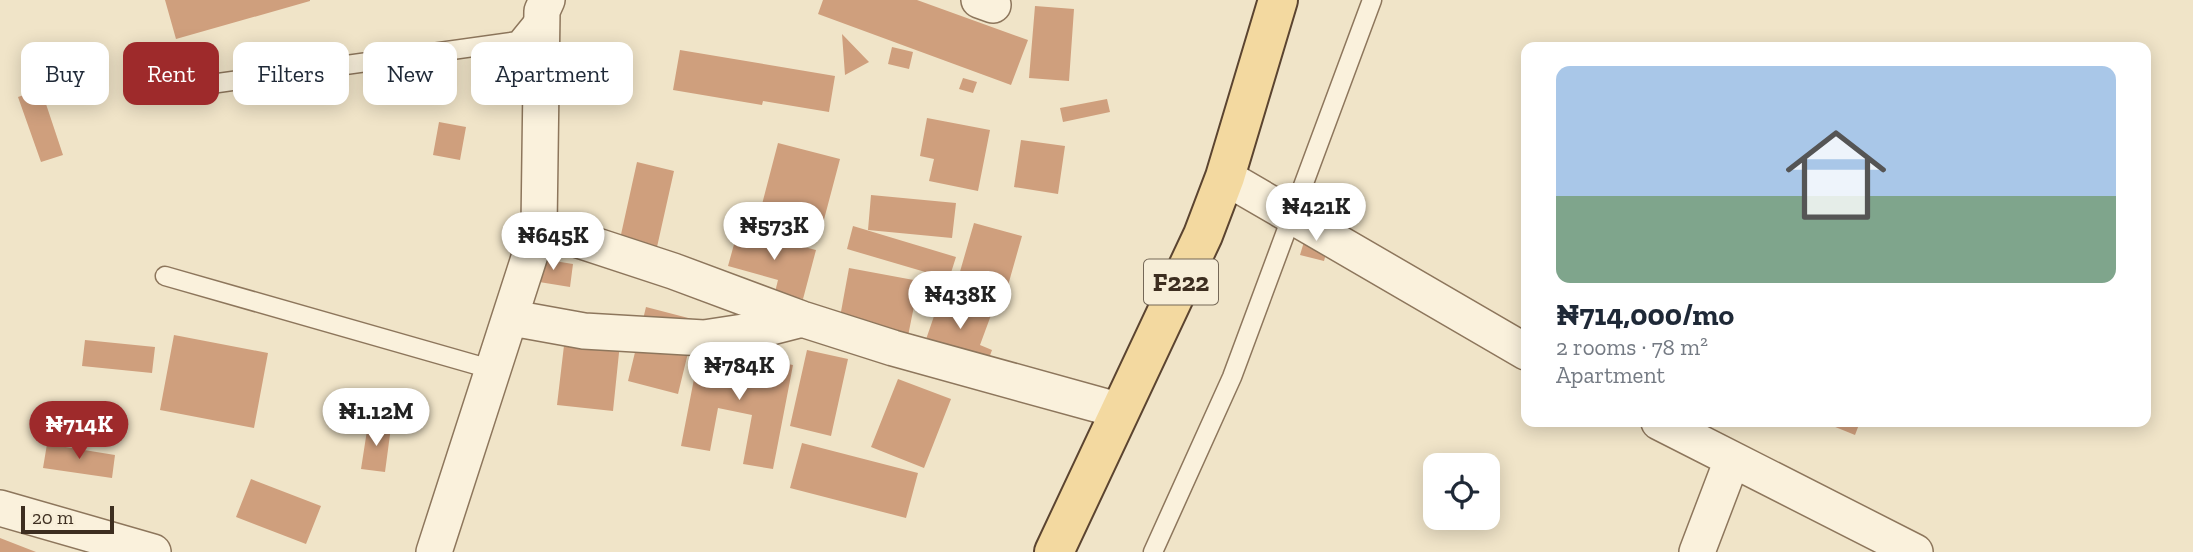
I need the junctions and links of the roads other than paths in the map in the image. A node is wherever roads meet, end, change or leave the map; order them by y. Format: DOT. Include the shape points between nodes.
graph roads {
  1 [pos="1278,0"];
  2 [pos="1372,0"];
  3 [pos="544,6"];
  4 [pos="219,83"];
  5 [pos="1225,177"];
  6 [pos="1292,216"];
  7 [pos="539,227"];
  8 [pos="165,276"];
  9 [pos="512,318"];
  10 [pos="802,318"];
  11 [pos="1521,349"];
  12 [pos="494,370"];
  13 [pos="1121,411"];
  14 [pos="1669,427"];
  15 [pos="1732,460"];
  16 [pos="0,508"];
  17 [pos="153,552"];
  18 [pos="434,552"];
  19 [pos="1054,552"];
  20 [pos="1153,552"];
  21 [pos="1697,552"];
  22 [pos="1915,552"];
  1 -- 5 [label="main road, F222"];
  2 -- 6 [label="lane"];
  3 -- 4 [label="lane" via="517,41"];
  3 -- 7 [label="street"];
  5 -- 6 [label="street"];
  5 -- 13 [label="main road, F222"];
  6 -- 11 [label="street"];
  6 -- 20 [label="lane" via="1232,377"];
  7 -- 9 [label="street"];
  7 -- 10 [label="street"];
  8 -- 12 [label="lane"];
  9 -- 10 [label="street" via="584,331 704,338"];
  9 -- 12 [label="street"];
  10 -- 13 [label="street"];
  12 -- 18 [label="street"];
  13 -- 19 [label="main road, F222"];
  14 -- 15 [label="street"];
  15 -- 21 [label="street"];
  15 -- 22 [label="street"];
  16 -- 17 [label="street"];
}
